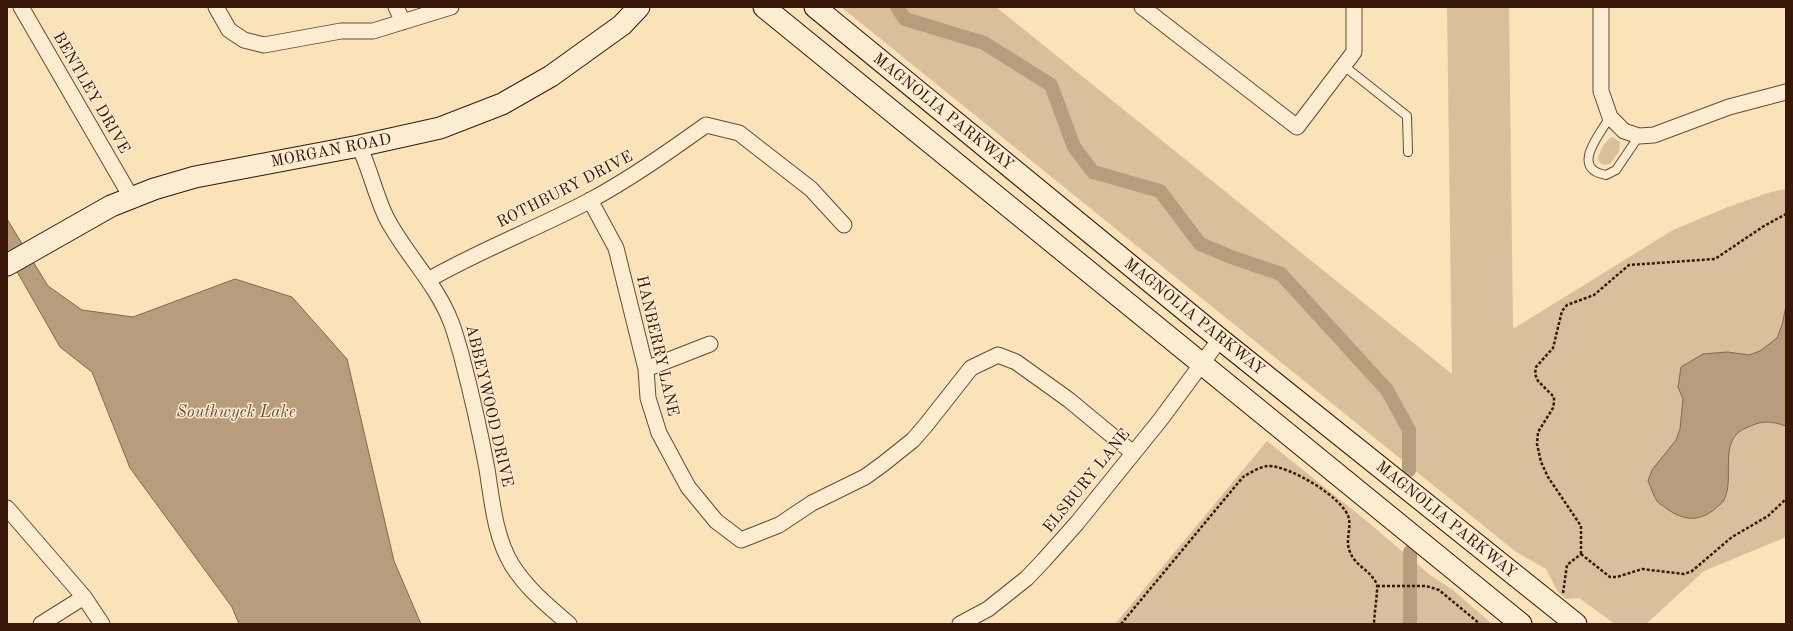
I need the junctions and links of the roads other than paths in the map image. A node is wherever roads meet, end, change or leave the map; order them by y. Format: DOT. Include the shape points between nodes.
graph roads {
  1 [pos="21,7"];
  2 [pos="216,7"];
  3 [pos="396,7"];
  4 [pos="451,7"];
  5 [pos="639,7"];
  6 [pos="764,7"];
  7 [pos="815,7"];
  8 [pos="1354,7"];
  9 [pos="1601,7"];
  10 [pos="1148,9"];
  11 [pos="403,22"];
  12 [pos="1344,66"];
  13 [pos="891,69"];
  14 [pos="1786,92"];
  15 [pos="872,95"];
  16 [pos="1610,117"];
  17 [pos="1639,136"];
  18 [pos="359,146"];
  19 [pos="1408,152"];
  20 [pos="131,197"];
  21 [pos="590,200"];
  22 [pos="1059,206"];
  23 [pos="844,225"];
  24 [pos="1040,232"];
  25 [pos="7,265"];
  26 [pos="428,280"];
  27 [pos="1220,339"];
  28 [pos="710,344"];
  29 [pos="1202,364"];
  30 [pos="646,369"];
  31 [pos="1133,453"];
  32 [pos="7,508"];
  33 [pos="84,597"];
  34 [pos="41,624"];
  35 [pos="102,624"];
  36 [pos="569,624"];
  37 [pos="960,624"];
  38 [pos="1521,624"];
  39 [pos="1576,624"];
  1 -- 20 [label="street, BENTLEY DRIVE"];
  2 -- 11 [label="street" via="229,30 244,40 264,45 341,31 373,31"];
  3 -- 11 [label="street"];
  4 -- 11 [label="street"];
  5 -- 18 [label="main road, MORGAN ROAD" via="622,25 551,76 502,104 440,128"];
  6 -- 15 [label="main road, MAGNOLIA PARKWAY"];
  7 -- 13 [label="main road, MAGNOLIA PARKWAY"];
  8 -- 12 [label="street" via="1354,52"];
  9 -- 16 [label="street" via="1601,91"];
  10 -- 12 [label="street" via="1297,127"];
  12 -- 19 [label="lane" via="1406,116"];
  13 -- 15 [label="main road"];
  13 -- 22 [label="main road, MAGNOLIA PARKWAY"];
  14 -- 17 [label="street" via="1729,107 1654,135"];
  15 -- 24 [label="main road, MAGNOLIA PARKWAY"];
  16 -- 17 [label="street" via="1624,130"];
  16 -- 17 [label="lane" via="1591,147 1588,159 1591,168 1597,174 1606,175 1616,170"];
  18 -- 20 [label="main road, MORGAN ROAD" via="195,177"];
  18 -- 26 [label="street, ABBEYWOOD DRIVE" via="387,217"];
  20 -- 25 [label="main road, MORGAN ROAD"];
  21 -- 23 [label="street, ROTHBURY DRIVE" via="647,167 706,125 739,133 811,189"];
  21 -- 26 [label="street, ROTHBURY DRIVE"];
  21 -- 30 [label="street, HANBERRY LANE" via="616,248"];
  22 -- 24 [label="main road"];
  22 -- 27 [label="main road, MAGNOLIA PARKWAY"];
  24 -- 29 [label="main road, MAGNOLIA PARKWAY"];
  26 -- 36 [label="street, ABBEYWOOD DRIVE" via="451,322 467,376 502,544 511,564 526,585"];
  27 -- 29 [label="street, ELSBURY LANE"];
  27 -- 39 [label="main road, MAGNOLIA PARKWAY"];
  28 -- 30 [label="street"];
  29 -- 31 [label="street, ELSBURY LANE"];
  29 -- 38 [label="main road, MAGNOLIA PARKWAY"];
  30 -- 31 [label="street, HANBERRY LANE" via="648,398 659,433 675,464 688,487 716,521 741,540 779,525 812,503 865,477 913,440 971,368 998,355 1022,366 1069,400"];
  31 -- 37 [label="street, ELSBURY LANE" via="1077,523 1027,578 988,609"];
  32 -- 33 [label="street"];
  33 -- 34 [label="street"];
  33 -- 35 [label="street"];
}
